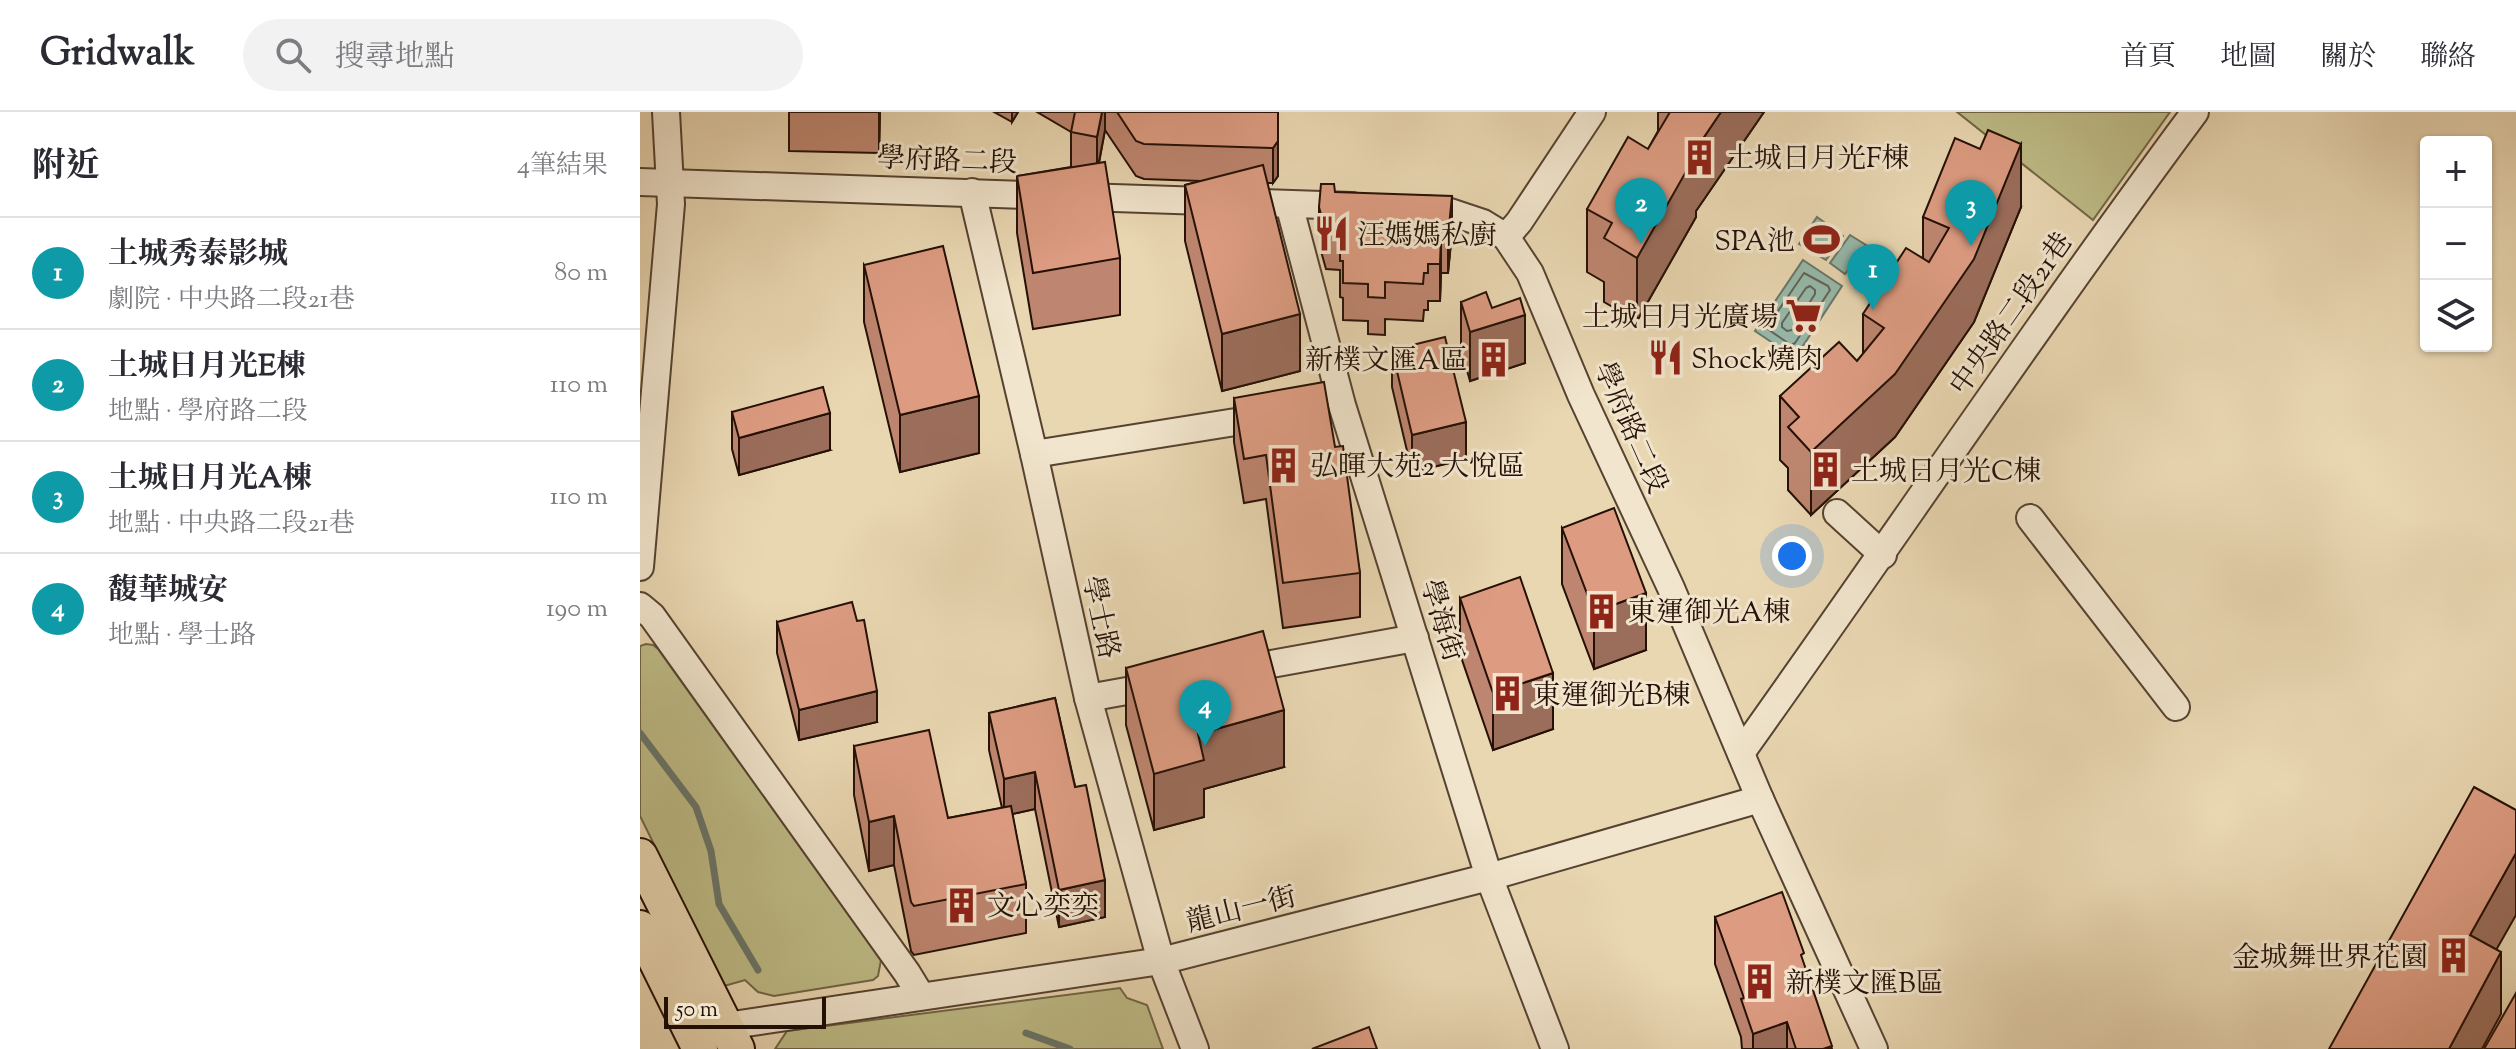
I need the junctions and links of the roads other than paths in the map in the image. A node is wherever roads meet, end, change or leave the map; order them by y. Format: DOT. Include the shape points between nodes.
graph roads {
  1 [pos="666,112"];
  2 [pos="1592,112"];
  3 [pos="2195,112"];
  4 [pos="640,182"];
  5 [pos="669,182"];
  6 [pos="972,192"];
  7 [pos="1289,204"];
  8 [pos="1371,207"];
  9 [pos="1401,208"];
  10 [pos="1506,237"];
  11 [pos="1342,405"];
  12 [pos="1034,454"];
  13 [pos="1837,513"];
  14 [pos="2030,518"];
  15 [pos="1883,555"];
  16 [pos="640,567"];
  17 [pos="640,606"];
  18 [pos="1415,638"];
  19 [pos="1212,675"];
  20 [pos="1181,681"];
  21 [pos="1088,698"];
  22 [pos="2176,707"];
  23 [pos="1741,753"];
  24 [pos="1760,799"];
  25 [pos="640,856"];
  26 [pos="1489,877"];
  27 [pos="640,928"];
  28 [pos="1161,961"];
  29 [pos="921,996"];
  30 [pos="732,1038"];
  31 [pos="700,1049"];
  32 [pos="1195,1049"];
  33 [pos="1555,1049"];
  34 [pos="1874,1049"];
  1 -- 5 [label="street"];
  2 -- 10 [label="street"];
  3 -- 15 [label="street, 中央路二段21巷" via="2089,255"];
  4 -- 5 [label="street, 學府路二段"];
  5 -- 6 [label="street, 學府路二段"];
  5 -- 16 [label="street"];
  6 -- 7 [label="street, 學府路二段"];
  6 -- 12 [label="street, 學士路"];
  7 -- 8 [label="street, 學府路二段"];
  7 -- 11 [label="street, 學海街"];
  9 -- 10 [label="street, 學府路二段" via="1447,211"];
  10 -- 23 [label="street, 學府路二段" via="1530,273"];
  11 -- 12 [label="street"];
  11 -- 18 [label="street, 學海街"];
  12 -- 21 [label="street, 學士路"];
  13 -- 15 [label="street"];
  14 -- 22 [label="street"];
  15 -- 23 [label="street, 中央路二段21巷"];
  17 -- 29 [label="street"];
  18 -- 19 [label="street"];
  18 -- 26 [label="street, 學海街"];
  20 -- 21 [label="street"];
  21 -- 28 [label="street, 學士路"];
  23 -- 24 [label="street, 學府路二段"];
  24 -- 26 [label="street, 龍山一街"];
  24 -- 34 [label="street, 學府路二段"];
  25 -- 30 [label="main road"];
  26 -- 28 [label="street, 龍山一街"];
  26 -- 33 [label="street, 學海街"];
  27 -- 31 [label="main road"];
  28 -- 29 [label="street, 龍山一街"];
  28 -- 32 [label="street, 學士路"];
  29 -- 30 [label="street, 龍山一街"];
}
